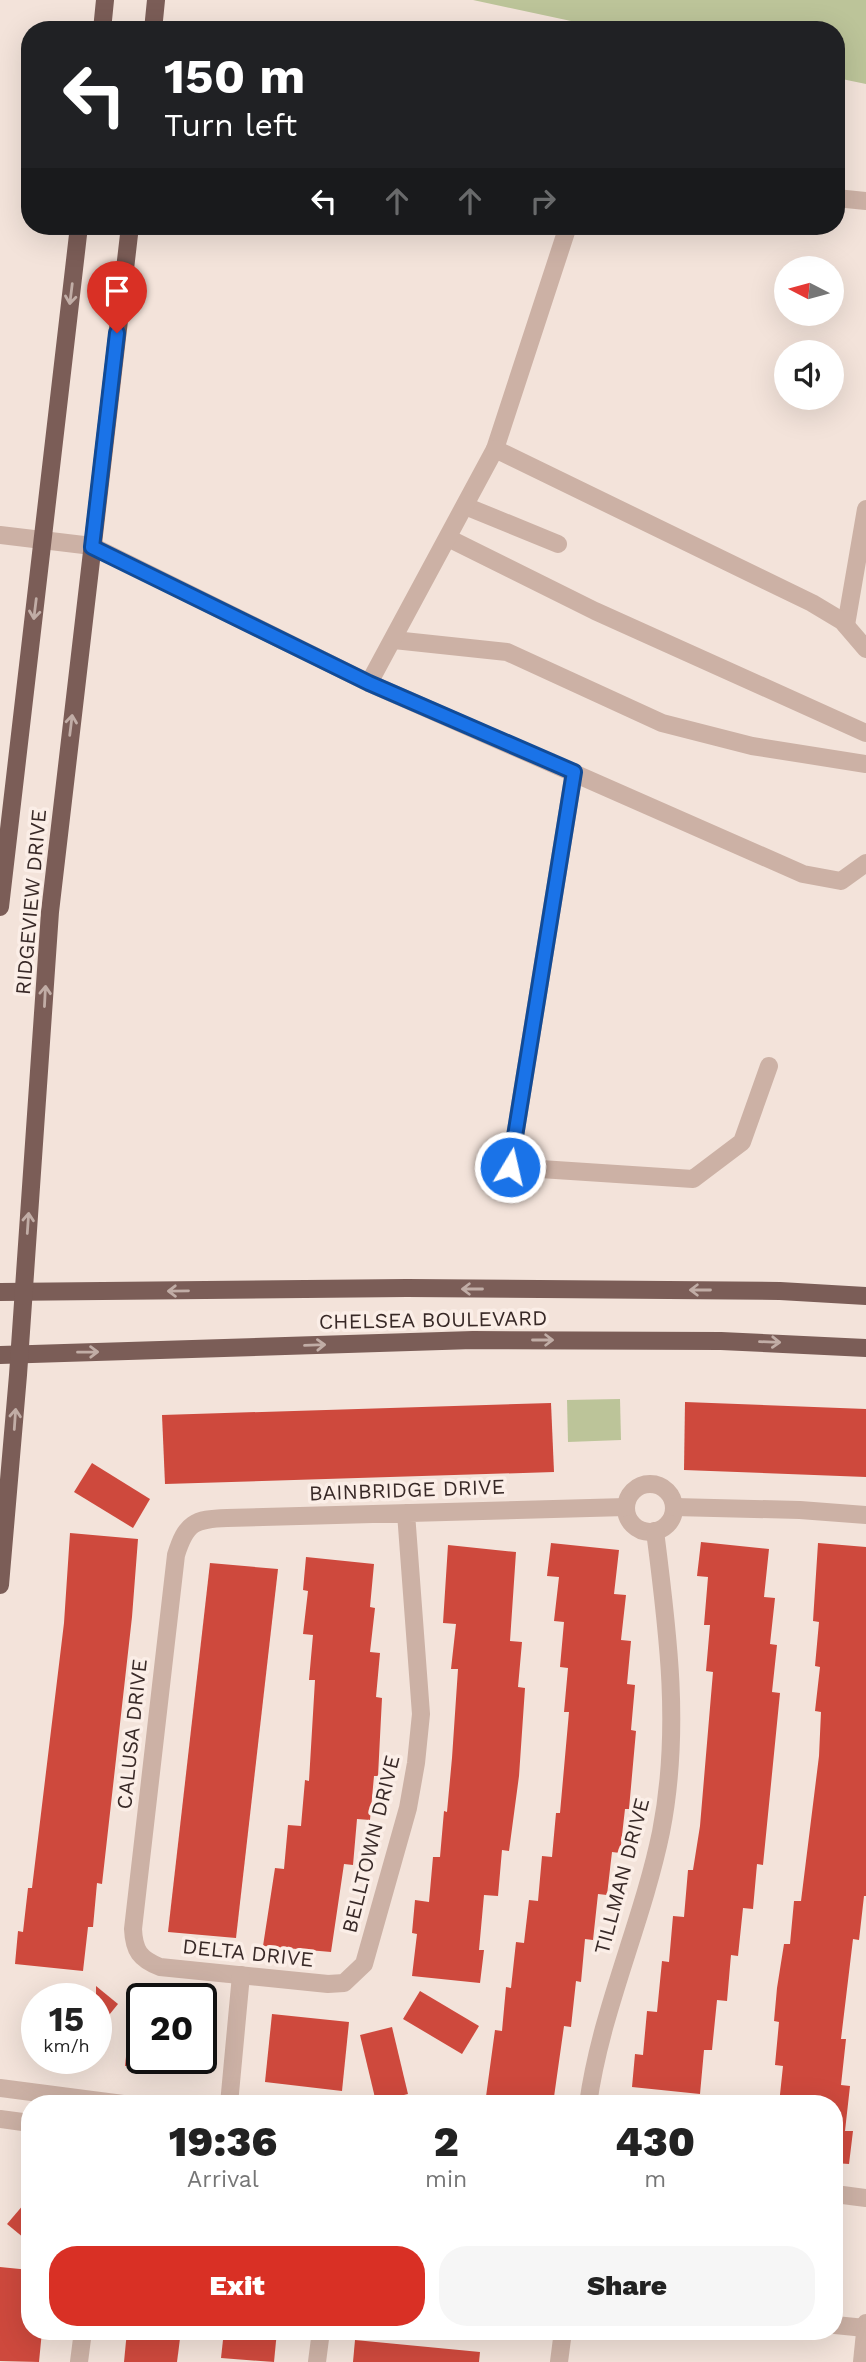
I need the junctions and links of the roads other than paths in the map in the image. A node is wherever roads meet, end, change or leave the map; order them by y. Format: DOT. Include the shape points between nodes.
graph roads {
  1 [pos="105,0"];
  2 [pos="156,0"];
  3 [pos="103,21"];
  4 [pos="154,21"];
  5 [pos="845,199"];
  6 [pos="866,201"];
  7 [pos="78,235"];
  8 [pos="129,235"];
  9 [pos="565,235"];
  10 [pos="495,449"];
  11 [pos="465,506"];
  12 [pos="866,509"];
  13 [pos="0,536"];
  14 [pos="448,538"];
  15 [pos="42,541"];
  16 [pos="558,544"];
  17 [pos="92,547"];
  18 [pos="846,625"];
  19 [pos="394,640"];
  20 [pos="866,649"];
  21 [pos="369,683"];
  22 [pos="866,733"];
  23 [pos="866,764"];
  24 [pos="574,772"];
  25 [pos="866,863"];
  26 [pos="0,907"];
  27 [pos="769,1066"];
  28 [pos="24,1291"];
  29 [pos="0,1292"];
  30 [pos="866,1297"];
  31 [pos="866,1349"];
  32 [pos="0,1354"];
  33 [pos="19,1354"];
  34 [pos="626,1507"];
  35 [pos="674,1507"];
  36 [pos="406,1513"];
  37 [pos="866,1515"];
  38 [pos="191,1524"];
  39 [pos="655,1531"];
  40 [pos="0,1585"];
  41 [pos="137,1953"];
  42 [pos="241,1975"];
  43 [pos="356,1975"];
  44 [pos="0,2088"];
  45 [pos="54,2095"];
  46 [pos="230,2095"];
  47 [pos="590,2095"];
  48 [pos="0,2119"];
  49 [pos="21,2122"];
  50 [pos="843,2195"];
  51 [pos="866,2198"];
  52 [pos="866,2323"];
  53 [pos="843,2328"];
  54 [pos="865,2337"];
  55 [pos="82,2340"];
  56 [pos="320,2340"];
  57 [pos="562,2340"];
  58 [pos="79,2362"];
  59 [pos="317,2362"];
  60 [pos="559,2362"];
  61 [pos="862,2362"];
  1 -- 3 [label="main road"];
  2 -- 4 [label="main road"];
  5 -- 6 [label="street"];
  7 -- 15 [label="main road, RIDGEVIEW DRIVE, one-way"];
  8 -- 17 [label="main road, RIDGEVIEW DRIVE"];
  9 -- 10 [label="street"];
  10 -- 11 [label="street"];
  10 -- 18 [label="street" via="812,603"];
  11 -- 14 [label="street"];
  11 -- 16 [label="street"];
  12 -- 18 [label="street"];
  13 -- 15 [label="street"];
  14 -- 19 [label="street"];
  14 -- 22 [label="street" via="595,611"];
  15 -- 17 [label="street"];
  15 -- 26 [label="main road, RIDGEVIEW DRIVE, one-way"];
  17 -- 21 [label="street"];
  28 -- 17 [label="main road, RIDGEVIEW DRIVE, one-way" via="50,912"];
  18 -- 20 [label="street"];
  19 -- 21 [label="street"];
  19 -- 23 [label="street" via="508,652 662,723 752,746"];
  21 -- 24 [label="street"];
  24 -- 25 [label="street" via="803,874 841,881"];
  24 -- 27 [label="street" via="510,1167 693,1178 742,1142"];
  28 -- 29 [label="main road, CHELSEA BOULEVARD"];
  30 -- 28 [label="main road, CHELSEA BOULEVARD, one-way" via="780,1291 407,1288"];
  28 -- 33 [label="main road, RIDGEVIEW DRIVE"];
  33 -- 31 [label="main road, CHELSEA BOULEVARD, one-way" via="473,1340 732,1341"];
  32 -- 33 [label="main road, CHELSEA BOULEVARD"];
  40 -- 33 [label="main road, RIDGEVIEW DRIVE, one-way"];
  34 -- 35 [label="street" via="637,1487 652,1483 667,1490"];
  34 -- 36 [label="street, BAINBRIDGE DRIVE"];
  34 -- 39 [label="street" via="636,1528"];
  35 -- 37 [label="street"];
  35 -- 39 [label="street" via="671,1519"];
  36 -- 38 [label="street, BAINBRIDGE DRIVE" via="207,1519"];
  36 -- 43 [label="street, BELLTOWN DRIVE" via="421,1714 418,1751 408,1808 366,1955"];
  38 -- 41 [label="street, CALUSA DRIVE" via="176,1555 133,1929"];
  39 -- 47 [label="street, TILLMAN DRIVE" via="671,1669 668,1783 661,1832 601,2039"];
  41 -- 42 [label="street, DELTA DRIVE" via="160,1967"];
  42 -- 43 [label="street, DELTA DRIVE" via="328,1984 344,1983"];
  42 -- 46 [label="street"];
  44 -- 45 [label="street"];
  48 -- 49 [label="street"];
  50 -- 51 [label="street"];
  52 -- 54 [label="street"];
  53 -- 54 [label="street"];
  54 -- 61 [label="street"];
  55 -- 58 [label="street"];
  56 -- 59 [label="street"];
  57 -- 60 [label="street"];
}
